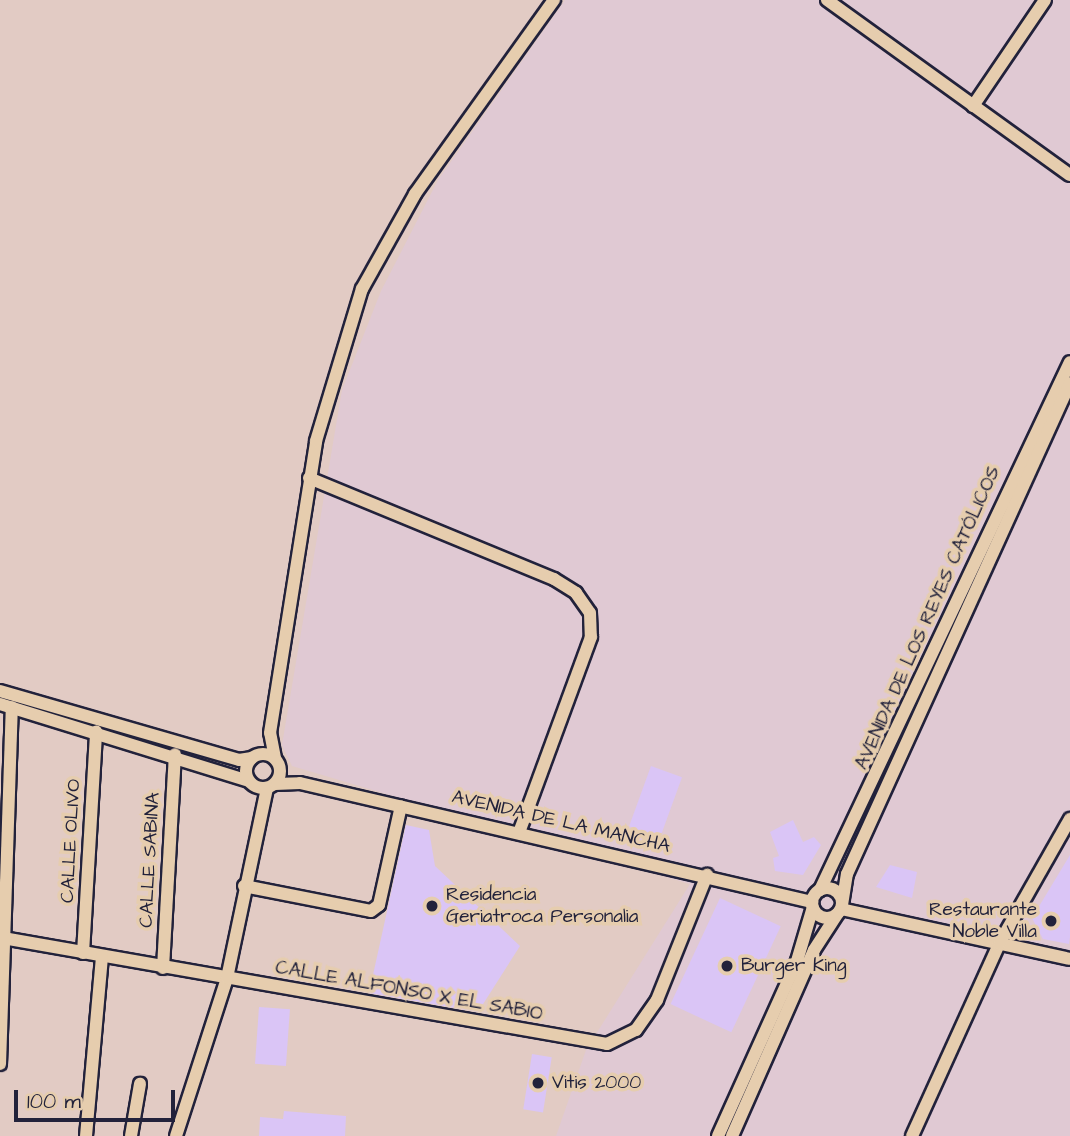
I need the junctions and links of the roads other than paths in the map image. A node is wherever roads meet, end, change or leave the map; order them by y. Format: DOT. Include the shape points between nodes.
graph roads {
  1 [pos="554,0"];
  2 [pos="827,0"];
  3 [pos="1045,0"];
  4 [pos="973,106"];
  5 [pos="1070,175"];
  6 [pos="1070,362"];
  7 [pos="1070,383"];
  8 [pos="309,478"];
  9 [pos="0,691"];
  10 [pos="6,705"];
  11 [pos="96,731"];
  12 [pos="270,733"];
  13 [pos="175,754"];
  14 [pos="257,773"];
  15 [pos="401,806"];
  16 [pos="1070,819"];
  17 [pos="519,833"];
  18 [pos="707,875"];
  19 [pos="244,886"];
  20 [pos="821,890"];
  21 [pos="813,905"];
  22 [pos="840,909"];
  23 [pos="3,938"];
  24 [pos="999,944"];
  25 [pos="83,953"];
  26 [pos="102,957"];
  27 [pos="1070,960"];
  28 [pos="163,968"];
  29 [pos="227,978"];
  30 [pos="0,1064"];
  31 [pos="140,1084"];
  32 [pos="737,1134"];
  33 [pos="86,1136"];
  34 [pos="131,1136"];
  35 [pos="176,1136"];
  36 [pos="718,1136"];
  37 [pos="912,1136"];
  1 -- 8 [label="street" via="415,194 362,289 325,396"];
  2 -- 4 [label="street"];
  3 -- 4 [label="street"];
  4 -- 5 [label="street"];
  6 -- 20 [label="street, AVENIDA DE LOS REYES CATÓLICOS"];
  7 -- 22 [label="street, AVENIDA DE LOS REYES CATÓLICOS" via="847,874"];
  8 -- 12 [label="street"];
  8 -- 17 [label="street" via="554,579 576,593 590,613 587,648"];
  9 -- 14 [label="street, AVENIDA DE LA MANCHA"];
  10 -- 11 [label="street, AVENIDA DE LA MANCHA"];
  10 -- 23 [label="street"];
  11 -- 13 [label="street, AVENIDA DE LA MANCHA"];
  11 -- 25 [label="street, CALLE OLIVO"];
  12 -- 14 [label="street"];
  12 -- 14 [label="street" via="275,758"];
  13 -- 14 [label="street, AVENIDA DE LA MANCHA"];
  13 -- 28 [label="street, CALLE SABINA"];
  14 -- 15 [label="street, AVENIDA DE LA MANCHA"];
  14 -- 19 [label="street" via="261,808"];
  15 -- 17 [label="street, AVENIDA DE LA MANCHA"];
  15 -- 19 [label="street" via="379,905 370,911"];
  16 -- 24 [label="street"];
  17 -- 18 [label="street, AVENIDA DE LA MANCHA"];
  18 -- 21 [label="street, AVENIDA DE LA MANCHA"];
  18 -- 29 [label="street, CALLE ALFONSO X EL SABIO" via="657,1000 636,1030 607,1044"];
  19 -- 29 [label="street"];
  20 -- 21 [label="street"];
  20 -- 22 [label="street" via="836,891"];
  21 -- 22 [label="street" via="823,917"];
  21 -- 36 [label="street" via="797,961"];
  22 -- 24 [label="street"];
  22 -- 32 [label="street, AVENIDA DE LOS REYES CATÓLICOS" via="814,950"];
  23 -- 25 [label="street, CALLE ALFONSO X EL SABIO"];
  23 -- 30 [label="street"];
  24 -- 27 [label="street"];
  24 -- 37 [label="street"];
  25 -- 26 [label="street, CALLE ALFONSO X EL SABIO"];
  26 -- 28 [label="street, CALLE ALFONSO X EL SABIO"];
  26 -- 33 [label="street"];
  28 -- 29 [label="street, CALLE ALFONSO X EL SABIO"];
  29 -- 35 [label="street"];
  31 -- 34 [label="street"];
}
